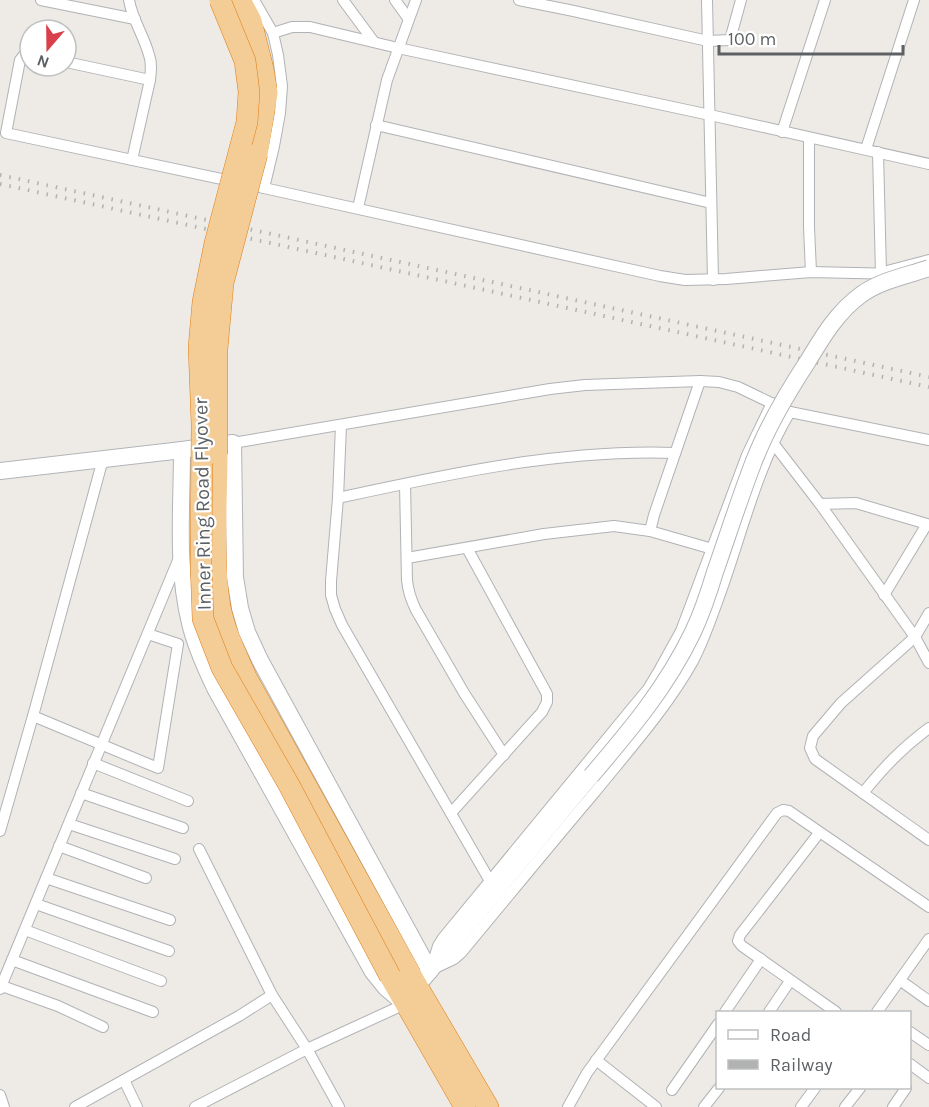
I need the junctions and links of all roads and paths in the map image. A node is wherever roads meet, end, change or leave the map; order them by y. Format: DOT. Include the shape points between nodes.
graph roads {
  1 [pos="41,0"];
  2 [pos="129,0"];
  3 [pos="220,0"];
  4 [pos="240,0"];
  5 [pos="254,0"];
  6 [pos="344,0"];
  7 [pos="394,0"];
  8 [pos="416,0"];
  9 [pos="519,0"];
  10 [pos="707,0"];
  11 [pos="741,0"];
  12 [pos="825,0"];
  13 [pos="914,0"];
  14 [pos="408,18"];
  15 [pos="135,19"];
  16 [pos="273,33"];
  17 [pos="708,41"];
  18 [pos="374,42"];
  19 [pos="398,48"];
  20 [pos="78,65"];
  21 [pos="18,70"];
  22 [pos="150,80"];
  23 [pos="710,115"];
  24 [pos="376,125"];
  25 [pos="782,132"];
  26 [pos="809,138"];
  27 [pos="866,149"];
  28 [pos="878,152"];
  29 [pos="132,160"];
  30 [pos="929,164"];
  31 [pos="264,188"];
  32 [pos="711,203"];
  33 [pos="358,208"];
  34 [pos="929,260"];
  35 [pos="929,268"];
  36 [pos="811,272"];
  37 [pos="881,273"];
  38 [pos="929,275"];
  39 [pos="713,280"];
  40 [pos="700,381"];
  41 [pos="772,403"];
  42 [pos="790,412"];
  43 [pos="341,425"];
  44 [pos="755,436"];
  45 [pos="929,440"];
  46 [pos="233,443"];
  47 [pos="773,443"];
  48 [pos="182,450"];
  49 [pos="675,453"];
  50 [pos="103,459"];
  51 [pos="0,471"];
  52 [pos="405,484"];
  53 [pos="338,498"];
  54 [pos="820,504"];
  55 [pos="650,531"];
  56 [pos="467,548"];
  57 [pos="712,548"];
  58 [pos="182,553"];
  59 [pos="734,555"];
  60 [pos="407,558"];
  61 [pos="884,595"];
  62 [pos="929,613"];
  63 [pos="147,634"];
  64 [pos="915,637"];
  65 [pos="929,640"];
  66 [pos="929,663"];
  67 [pos="33,716"];
  68 [pos="929,729"];
  69 [pos="101,745"];
  70 [pos="504,755"];
  71 [pos="93,763"];
  72 [pos="81,793"];
  73 [pos="863,793"];
  74 [pos="188,801"];
  75 [pos="451,813"];
  76 [pos="69,824"];
  77 [pos="183,828"];
  78 [pos="0,831"];
  79 [pos="819,832"];
  80 [pos="929,840"];
  81 [pos="59,846"];
  82 [pos="199,849"];
  83 [pos="175,859"];
  84 [pos="46,878"];
  85 [pos="147,878"];
  86 [pos="490,881"];
  87 [pos="36,904"];
  88 [pos="929,907"];
  89 [pos="170,920"];
  90 [pos="25,930"];
  91 [pos="929,939"];
  92 [pos="169,951"];
  93 [pos="926,952"];
  94 [pos="761,959"];
  95 [pos="12,960"];
  96 [pos="411,975"];
  97 [pos="161,981"];
  98 [pos="790,981"];
  99 [pos="901,981"];
  100 [pos="1,988"];
  101 [pos="272,995"];
  102 [pos="929,1001"];
  103 [pos="405,1004"];
  104 [pos="726,1011"];
  105 [pos="770,1011"];
  106 [pos="835,1011"];
  107 [pos="880,1011"];
  108 [pos="153,1012"];
  109 [pos="716,1025"];
  110 [pos="103,1027"];
  111 [pos="911,1033"];
  112 [pos="929,1046"];
  113 [pos="307,1049"];
  114 [pos="596,1060"];
  115 [pos="914,1067"];
  116 [pos="929,1078"];
  117 [pos="124,1080"];
  118 [pos="717,1089"];
  119 [pos="814,1089"];
  120 [pos="859,1089"];
  121 [pos="905,1089"];
  122 [pos="672,1090"];
  123 [pos="0,1095"];
  124 [pos="574,1105"];
  125 [pos="337,1106"];
  126 [pos="4,1107"];
  127 [pos="75,1107"];
  128 [pos="137,1107"];
  129 [pos="195,1107"];
  130 [pos="465,1107"];
  131 [pos="488,1107"];
  132 [pos="656,1107"];
  133 [pos="704,1107"];
  134 [pos="801,1107"];
  135 [pos="846,1107"];
  136 [pos="893,1107"];
  1 -- 15 [label="street"];
  2 -- 15 [label="street"];
  3 -- 96 [label="highway, Inner Ring Road Flyover, bridge" via="245,62 249,92 247,122 203,302 199,347 203,619 222,668 289,785"];
  4 -- 96 [label="highway, Inner Ring Road Flyover, bridge" via="251,21 267,93 257,154 223,284 218,338 216,558 220,608 246,677"];
  5 -- 16 [label="street"];
  6 -- 18 [label="street"];
  7 -- 14 [label="street"];
  8 -- 14 [label="street"];
  9 -- 17 [label="street"];
  10 -- 17 [label="street"];
  11 -- 17 [label="street" via="730,40"];
  12 -- 25 [label="street"];
  13 -- 27 [label="street"];
  14 -- 19 [label="street"];
  15 -- 22 [label="street" via="149,55"];
  16 -- 18 [label="street" via="310,27"];
  16 -- 31 [label="street" via="282,86"];
  17 -- 23 [label="street"];
  18 -- 19 [label="street"];
  19 -- 23 [label="street"];
  19 -- 24 [label="street"];
  20 -- 22 [label="street"];
  21 -- 29 [label="street" via="6,133"];
  22 -- 29 [label="street"];
  23 -- 25 [label="street"];
  23 -- 32 [label="street"];
  24 -- 32 [label="street"];
  24 -- 33 [label="street"];
  25 -- 26 [label="street"];
  26 -- 27 [label="street"];
  26 -- 36 [label="street"];
  27 -- 28 [label="street"];
  28 -- 30 [label="street"];
  28 -- 37 [label="street"];
  29 -- 31 [label="street"];
  31 -- 33 [label="street"];
  32 -- 39 [label="street"];
  33 -- 39 [label="street" via="660,276"];
  34 -- 37 [label="street"];
  35 -- 96 [label="street, bridge" via="877,285 851,303 830,326 765,436 694,630 651,704"];
  36 -- 37 [label="street"];
  36 -- 39 [label="street"];
  37 -- 38 [label="street"];
  40 -- 41 [label="street" via="738,387"];
  40 -- 43 [label="street" via="561,387"];
  40 -- 49 [label="street"];
  41 -- 42 [label="street"];
  41 -- 44 [label="street"];
  42 -- 45 [label="street"];
  42 -- 47 [label="street"];
  43 -- 46 [label="street"];
  43 -- 53 [label="street"];
  44 -- 47 [label="street"];
  44 -- 57 [label="street"];
  46 -- 48 [label="street"];
  46 -- 96 [label="street" via="235,577 247,632"];
  47 -- 54 [label="street"];
  47 -- 59 [label="street"];
  48 -- 50 [label="street"];
  48 -- 58 [label="street"];
  49 -- 52 [label="street" via="637,452 527,462"];
  49 -- 55 [label="street"];
  50 -- 51 [label="street"];
  50 -- 67 [label="street"];
  52 -- 53 [label="street"];
  52 -- 60 [label="street"];
  53 -- 75 [label="street" via="331,581 335,609"];
  54 -- 61 [label="street"];
  54 -- 61 [label="street" via="856,503 927,524"];
  55 -- 56 [label="street" via="614,526"];
  55 -- 57 [label="street"];
  56 -- 60 [label="street"];
  56 -- 70 [label="street" via="547,694 543,712"];
  57 -- 59 [label="street"];
  57 -- 86 [label="street" via="681,631 648,688"];
  58 -- 63 [label="street"];
  58 -- 103 [label="street" via="190,623 215,688 373,972"];
  59 -- 96 [label="street" via="693,660 662,710 461,953 447,964"];
  60 -- 70 [label="street" via="408,590 416,610"];
  61 -- 64 [label="street"];
  62 -- 64 [label="street"];
  63 -- 69 [label="street"];
  63 -- 69 [label="street" via="178,644 158,768"];
  64 -- 65 [label="street"];
  64 -- 66 [label="street"];
  64 -- 73 [label="street" via="841,703 813,736 810,748 815,759"];
  67 -- 69 [label="street"];
  67 -- 78 [label="street"];
  68 -- 73 [label="street" via="899,752"];
  69 -- 71 [label="street"];
  70 -- 75 [label="street"];
  71 -- 72 [label="street"];
  71 -- 74 [label="street"];
  72 -- 76 [label="street"];
  72 -- 77 [label="street"];
  73 -- 80 [label="street"];
  75 -- 86 [label="street"];
  76 -- 81 [label="street"];
  76 -- 83 [label="street"];
  79 -- 88 [label="street"];
  79 -- 94 [label="street" via="740,935 738,941 742,946"];
  79 -- 114 [label="street" via="789,811 777,813"];
  81 -- 84 [label="street"];
  81 -- 85 [label="street"];
  82 -- 101 [label="street"];
  84 -- 87 [label="street"];
  84 -- 89 [label="street"];
  86 -- 96 [label="street"];
  87 -- 90 [label="street"];
  87 -- 92 [label="street"];
  90 -- 95 [label="street"];
  90 -- 97 [label="street"];
  91 -- 93 [label="street"];
  93 -- 99 [label="street"];
  94 -- 98 [label="street"];
  94 -- 104 [label="street"];
  95 -- 100 [label="street"];
  95 -- 108 [label="street"];
  96 -- 103 [label="highway, Inner Ring Road Flyover"];
  96 -- 131 [label="highway"];
  98 -- 105 [label="street"];
  98 -- 106 [label="street"];
  99 -- 102 [label="street"];
  99 -- 107 [label="street"];
  100 -- 110 [label="street" via="58,1006"];
  101 -- 113 [label="street"];
  101 -- 117 [label="street"];
  103 -- 113 [label="street"];
  103 -- 130 [label="highway, Inner Ring Road Flyover"];
  109 -- 122 [label="street"];
  111 -- 112 [label="street"];
  113 -- 125 [label="street"];
  113 -- 129 [label="street"];
  114 -- 124 [label="street" via="578,1088"];
  114 -- 132 [label="street"];
  115 -- 116 [label="street"];
  117 -- 127 [label="street"];
  117 -- 128 [label="street"];
  118 -- 133 [label="street"];
  119 -- 134 [label="street"];
  120 -- 135 [label="street"];
  121 -- 136 [label="street"];
  123 -- 126 [label="street"];
}
